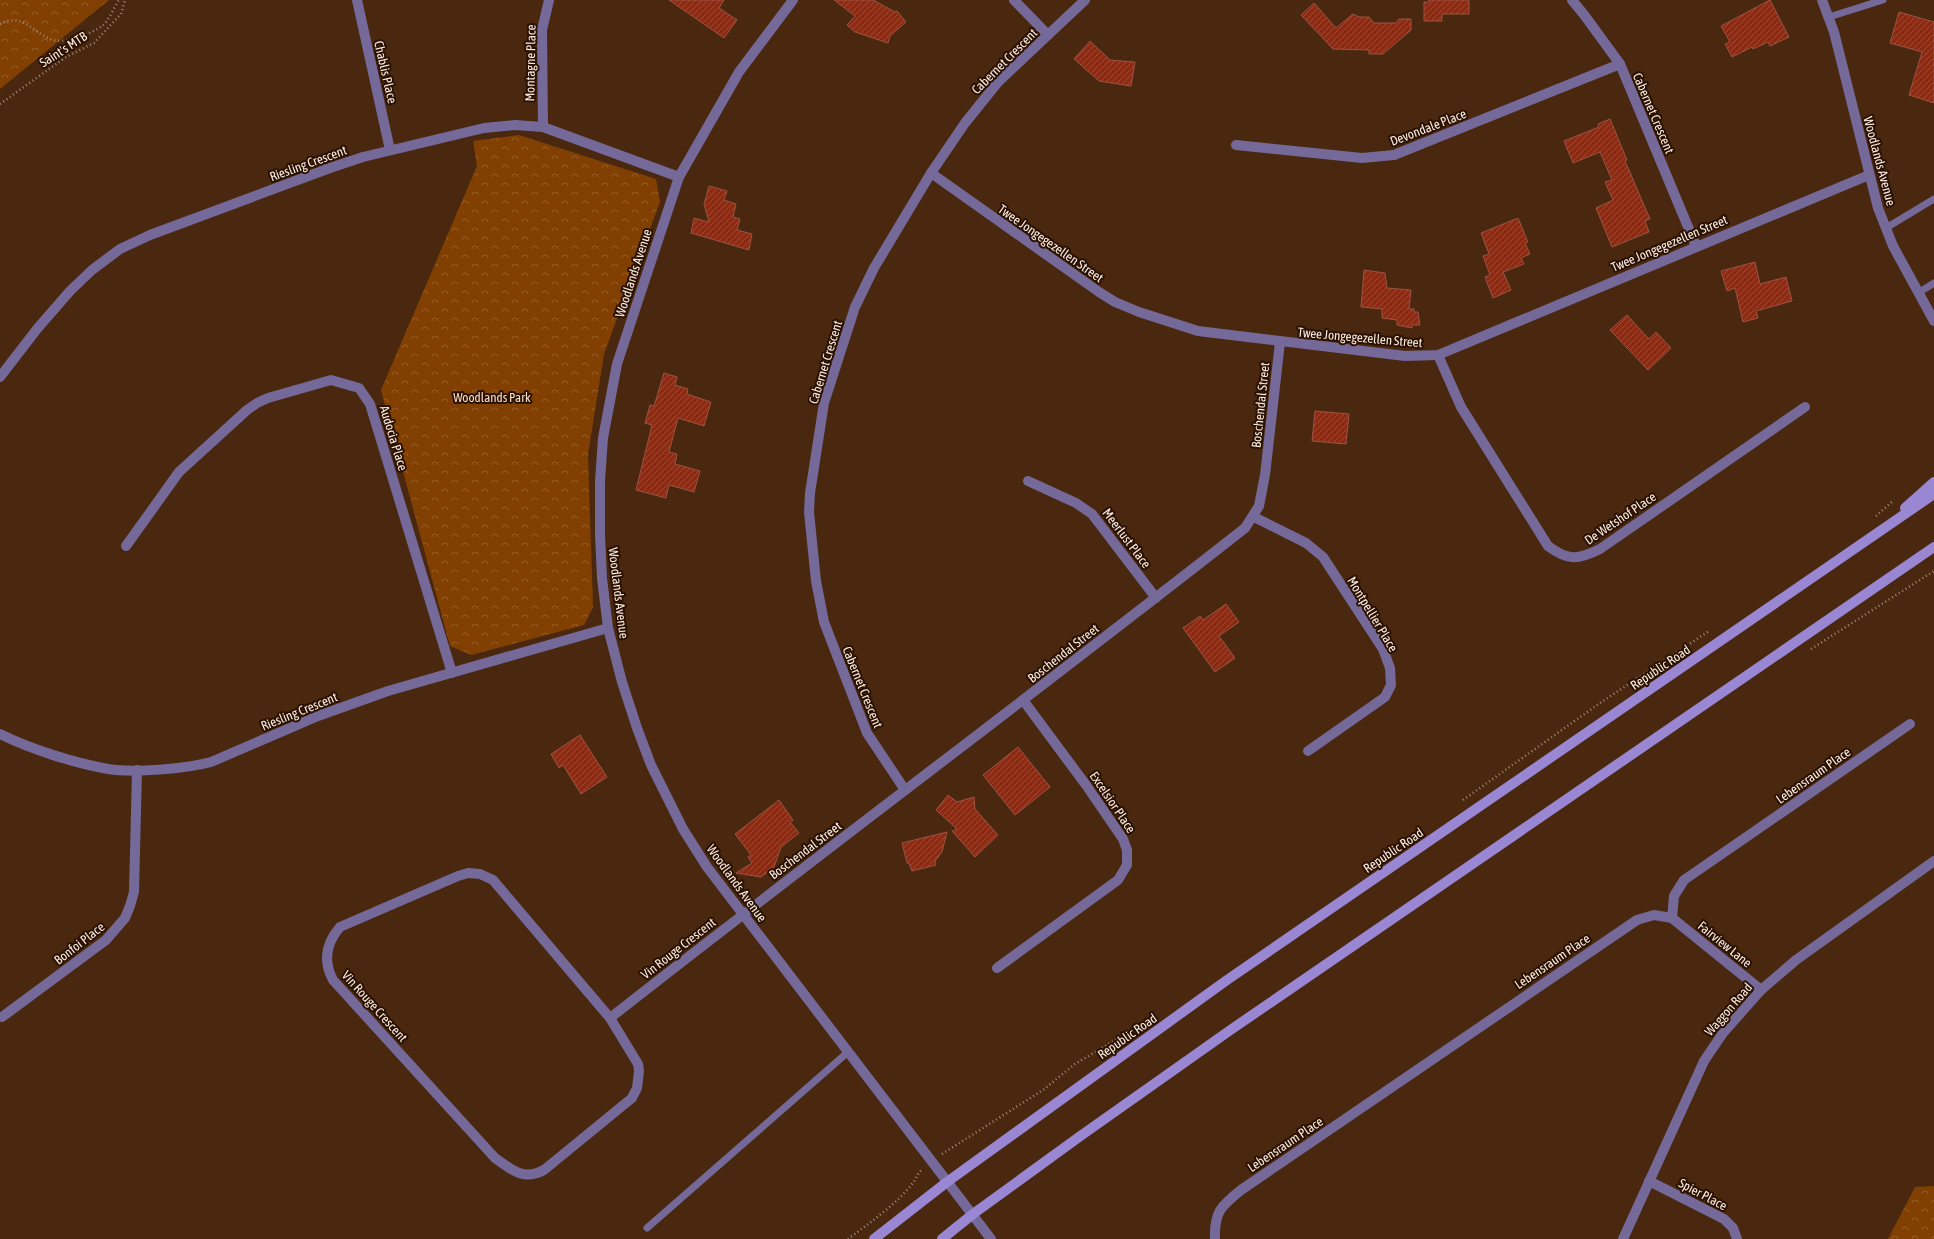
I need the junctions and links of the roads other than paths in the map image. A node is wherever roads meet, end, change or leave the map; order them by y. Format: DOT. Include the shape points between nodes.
graph roads {
  1 [pos="357,0"];
  2 [pos="549,0"];
  3 [pos="793,0"];
  4 [pos="1014,0"];
  5 [pos="1085,0"];
  6 [pos="1572,0"];
  7 [pos="1822,0"];
  8 [pos="1883,0"];
  9 [pos="1829,17"];
  10 [pos="1048,35"];
  11 [pos="1620,64"];
  12 [pos="543,127"];
  13 [pos="1236,145"];
  14 [pos="390,150"];
  15 [pos="931,173"];
  16 [pos="1869,175"];
  17 [pos="679,177"];
  18 [pos="1934,199"];
  19 [pos="1886,228"];
  20 [pos="1696,246"];
  21 [pos="1934,283"];
  22 [pos="1918,293"];
  23 [pos="1934,321"];
  24 [pos="1280,342"];
  25 [pos="1438,354"];
  26 [pos="3,366"];
  27 [pos="0,377"];
  28 [pos="1805,407"];
  29 [pos="1028,481"];
  30 [pos="1934,482"];
  31 [pos="1934,494"];
  32 [pos="1254,517"];
  33 [pos="1887,526"];
  34 [pos="126,546"];
  35 [pos="1934,547"];
  36 [pos="1156,598"];
  37 [pos="608,628"];
  38 [pos="452,673"];
  39 [pos="1023,700"];
  40 [pos="1910,724"];
  41 [pos="0,734"];
  42 [pos="1308,751"];
  43 [pos="137,770"];
  44 [pos="905,790"];
  45 [pos="1934,861"];
  46 [pos="743,914"];
  47 [pos="1672,918"];
  48 [pos="997,968"];
  49 [pos="1761,990"];
  50 [pos="2,1017"];
  51 [pos="610,1018"];
  52 [pos="848,1052"];
  53 [pos="1649,1181"];
  54 [pos="947,1182"];
  55 [pos="973,1214"];
  56 [pos="647,1228"];
  57 [pos="874,1239"];
  58 [pos="942,1239"];
  59 [pos="991,1239"];
  60 [pos="1215,1239"];
  61 [pos="1623,1239"];
  62 [pos="1737,1239"];
  1 -- 14 [label="street, Chablis Place"];
  2 -- 12 [label="street, Montagne Place" via="542,30"];
  3 -- 17 [label="street, Woodlands Avenue" via="739,72"];
  4 -- 10 [label="street"];
  5 -- 10 [label="street, Cabernet Crescent"];
  6 -- 11 [label="street, Cabernet Crescent"];
  7 -- 9 [label="street, Woodlands Avenue"];
  8 -- 9 [label="lane"];
  9 -- 16 [label="street, Woodlands Avenue"];
  10 -- 15 [label="street, Cabernet Crescent" via="983,99"];
  11 -- 13 [label="street, Devondale Place" via="1394,155 1362,158"];
  11 -- 20 [label="street, Cabernet Crescent"];
  12 -- 14 [label="street, Riesling Crescent" via="515,125 484,128"];
  12 -- 17 [label="street, Riesling Crescent"];
  14 -- 26 [label="street, Riesling Crescent" via="330,168 120,248 70,292"];
  15 -- 24 [label="street, Twee Jongegezellen Street" via="1115,302 1198,331"];
  15 -- 44 [label="street, Cabernet Crescent" via="874,268 855,307 824,403 809,500 815,574 824,622 868,733"];
  16 -- 19 [label="street, Woodlands Avenue"];
  16 -- 20 [label="street, Twee Jongegezellen Street"];
  17 -- 37 [label="street, Woodlands Avenue" via="617,364 603,438 600,535"];
  18 -- 19 [label="lane"];
  19 -- 22 [label="street, Woodlands Avenue"];
  20 -- 25 [label="street, Twee Jongegezellen Street"];
  21 -- 22 [label="lane"];
  22 -- 23 [label="street, Woodlands Avenue"];
  24 -- 25 [label="street, Twee Jongegezellen Street" via="1405,356"];
  24 -- 32 [label="street, Boschendal Street" via="1265,475 1259,506"];
  25 -- 28 [label="street, De Wetshof Place" via="1461,407 1548,546 1559,554 1575,559 1588,556 1600,549"];
  26 -- 27 [label="street, Riesling Crescent"];
  29 -- 36 [label="street, Meerlust Place" via="1076,503 1092,514"];
  30 -- 33 [label="main road"];
  31 -- 33 [label="main road, Republic Road"];
  32 -- 36 [label="street, Boschendal Street" via="1245,528"];
  32 -- 42 [label="street, Montpellier Place" via="1306,543 1323,557 1383,649 1390,668 1391,685 1385,697"];
  33 -- 54 [label="main road, Republic Road" via="1234,976"];
  34 -- 38 [label="street, Audocia Place" via="180,472 247,410 268,398 331,380 350,384 359,388 370,404"];
  35 -- 55 [label="main road" via="1228,1031"];
  36 -- 39 [label="street, Boschendal Street"];
  37 -- 38 [label="street, Riesling Crescent"];
  37 -- 46 [label="street, Woodlands Avenue" via="637,728 665,796 707,867"];
  38 -- 43 [label="street, Riesling Crescent" via="388,691 318,716 211,762 197,766"];
  39 -- 44 [label="street, Boschendal Street"];
  39 -- 48 [label="street, Excelsior Place" via="1123,839 1127,850 1127,865 1118,880"];
  40 -- 47 [label="street, Lebensraum Place" via="1684,880 1674,896"];
  41 -- 43 [label="street, Riesling Crescent" via="23,746 109,769"];
  43 -- 50 [label="street, Bonfoi Place" via="134,892 125,918 106,940"];
  44 -- 46 [label="street, Boschendal Street"];
  45 -- 49 [label="street, Waggon Road" via="1796,960"];
  46 -- 51 [label="street, Vin Rouge Crescent"];
  46 -- 52 [label="street, Woodlands Avenue"];
  47 -- 49 [label="street, Fairview Lane"];
  47 -- 60 [label="street, Lebensraum Place" via="1654,915 1626,926 1241,1190 1223,1205 1216,1222"];
  49 -- 53 [label="street, Waggon Road" via="1714,1044 1704,1061"];
  51 -- 51 [label="street, Vin Rouge Crescent" via="638,1064 639,1078 632,1098 544,1170 536,1175 527,1176 495,1158 333,980 328,970 327,948 332,936 340,927 458,876 468,873 480,874 493,880"];
  52 -- 54 [label="street, Woodlands Avenue"];
  52 -- 56 [label="lane"];
  53 -- 61 [label="street, Waggon Road"];
  53 -- 62 [label="street, Spier Place" via="1724,1220 1732,1228"];
  54 -- 55 [label="street, Woodlands Avenue"];
  54 -- 57 [label="main road, Republic Road"];
  55 -- 58 [label="main road"];
  55 -- 59 [label="street, Woodlands Avenue"];
}
